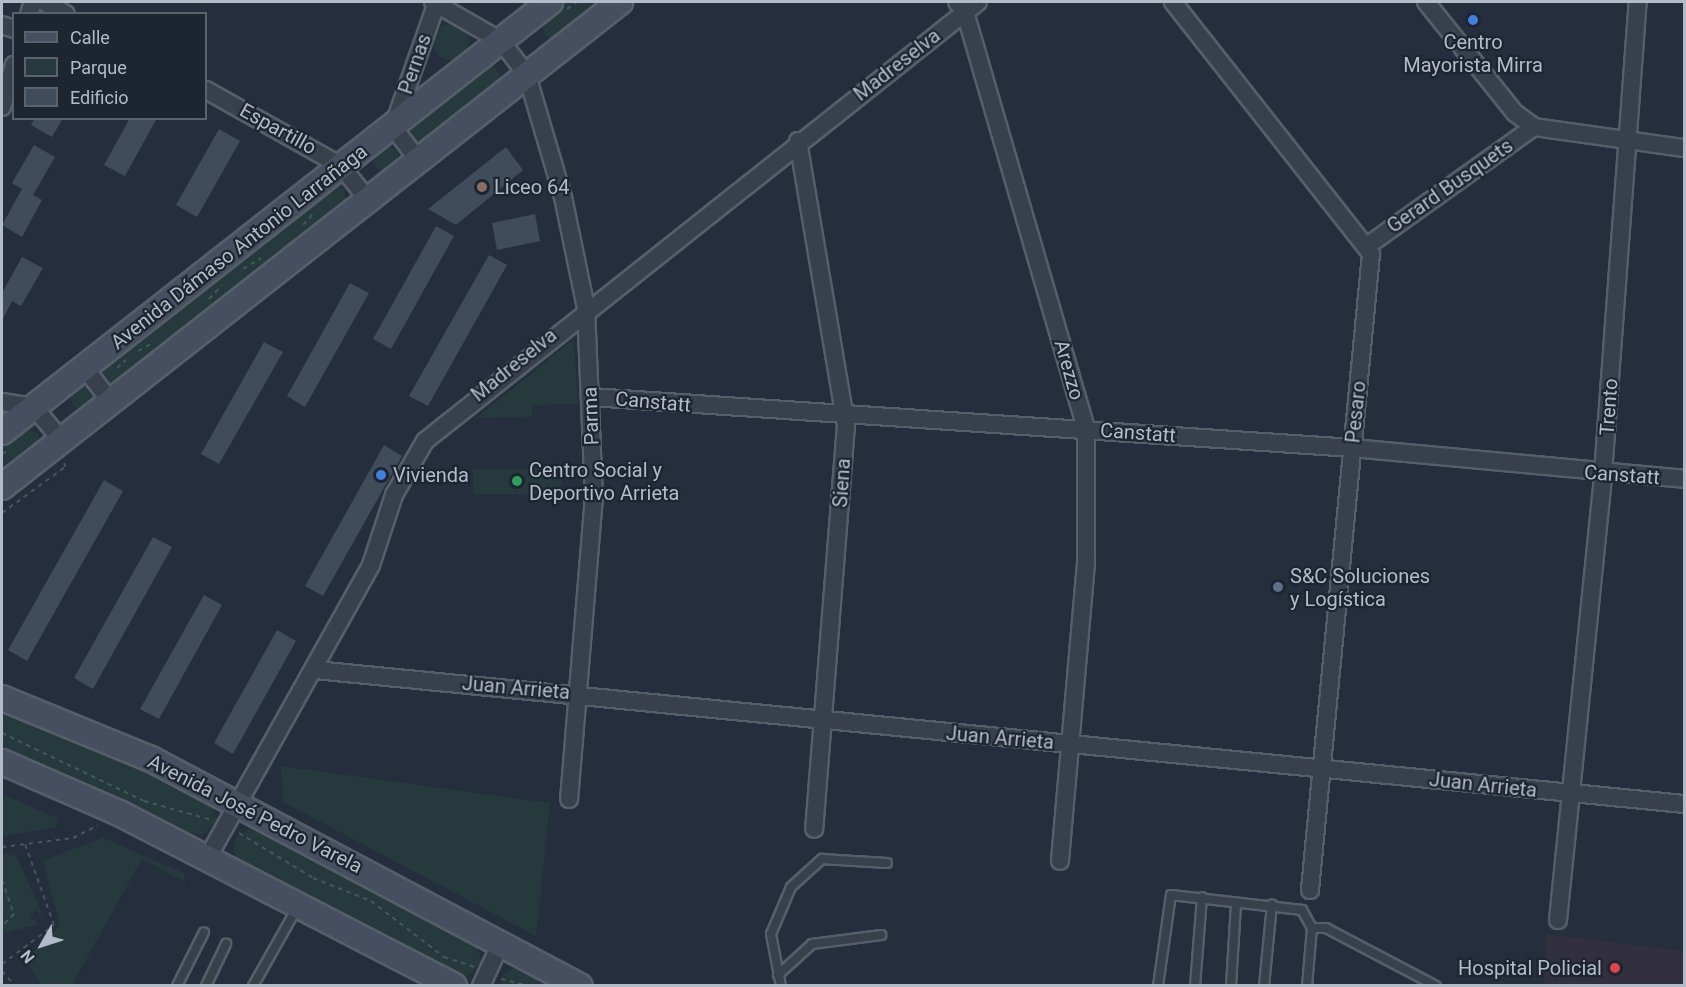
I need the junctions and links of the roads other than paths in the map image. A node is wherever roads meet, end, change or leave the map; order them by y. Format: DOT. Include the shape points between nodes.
graph roads {
  1 [pos="44,2"];
  2 [pos="435,2"];
  3 [pos="550,2"];
  4 [pos="620,2"];
  5 [pos="1173,2"];
  6 [pos="1426,2"];
  7 [pos="1638,2"];
  8 [pos="967,5"];
  9 [pos="62,12"];
  10 [pos="501,41"];
  11 [pos="12,72"];
  12 [pos="527,75"];
  13 [pos="207,91"];
  14 [pos="2,107"];
  15 [pos="393,127"];
  16 [pos="1534,127"];
  17 [pos="798,141"];
  18 [pos="1629,144"];
  19 [pos="1684,148"];
  20 [pos="419,161"];
  21 [pos="341,166"];
  22 [pos="369,201"];
  23 [pos="1367,246"];
  24 [pos="586,308"];
  25 [pos="85,368"];
  26 [pos="591,397"];
  27 [pos="2,402"];
  28 [pos="111,402"];
  29 [pos="34,407"];
  30 [pos="845,417"];
  31 [pos="1086,429"];
  32 [pos="2,432"];
  33 [pos="62,441"];
  34 [pos="1352,448"];
  35 [pos="1604,474"];
  36 [pos="1684,479"];
  37 [pos="2,487"];
  38 [pos="315,670"];
  39 [pos="578,694"];
  40 [pos="2,699"];
  41 [pos="824,721"];
  42 [pos="1072,745"];
  43 [pos="2,762"];
  44 [pos="1322,769"];
  45 [pos="1571,794"];
  46 [pos="568,799"];
  47 [pos="238,803"];
  48 [pos="1684,804"];
  49 [pos="814,829"];
  50 [pos="208,857"];
  51 [pos="1060,861"];
  52 [pos="887,863"];
  53 [pos="1310,890"];
  54 [pos="1202,897"];
  55 [pos="298,904"];
  56 [pos="1236,904"];
  57 [pos="1272,904"];
  58 [pos="1558,920"];
  59 [pos="1312,928"];
  60 [pos="204,933"];
  61 [pos="880,935"];
  62 [pos="226,944"];
  63 [pos="501,944"];
  64 [pos="778,975"];
  65 [pos="484,980"];
  66 [pos="177,986"];
  67 [pos="206,986"];
  68 [pos="253,986"];
  69 [pos="454,986"];
  70 [pos="580,986"];
  71 [pos="781,986"];
  72 [pos="1158,986"];
  73 [pos="1195,986"];
  74 [pos="1231,986"];
  75 [pos="1264,986"];
  76 [pos="1307,986"];
  77 [pos="1436,986"];
  1 -- 9 [label="street"];
  2 -- 10 [label="street"];
  2 -- 15 [label="street, Pernas"];
  3 -- 10 [label="street, Avenida Dámaso Antonio Larrañaga"];
  4 -- 12 [label="street"];
  5 -- 23 [label="street"];
  6 -- 16 [label="street" via="1515,113"];
  7 -- 18 [label="street, Trento"];
  8 -- 17 [label="street, Madreselva"];
  8 -- 31 [label="street, Arezzo"];
  10 -- 12 [label="street"];
  10 -- 15 [label="street, Avenida Dámaso Antonio Larrañaga"];
  11 -- 14 [label="street"];
  12 -- 20 [label="street"];
  12 -- 24 [label="street, Parma" via="563,197"];
  13 -- 21 [label="street, Espartillo"];
  15 -- 20 [label="street"];
  15 -- 21 [label="street, Avenida Dámaso Antonio Larrañaga"];
  16 -- 18 [label="street"];
  16 -- 23 [label="street, Gerard Busquets"];
  17 -- 24 [label="street, Madreselva"];
  17 -- 30 [label="street, Siena"];
  18 -- 19 [label="street"];
  18 -- 35 [label="street, Trento"];
  20 -- 22 [label="street"];
  21 -- 22 [label="street, Espartillo"];
  21 -- 25 [label="street, Avenida Dámaso Antonio Larrañaga"];
  22 -- 28 [label="street"];
  23 -- 34 [label="street, Pesaro" via="1371,262"];
  24 -- 26 [label="street, Parma"];
  24 -- 38 [label="street, Madreselva" via="425,441 405,470 371,565"];
  25 -- 28 [label="street"];
  25 -- 29 [label="street, Avenida Dámaso Antonio Larrañaga"];
  26 -- 30 [label="street, Canstatt"];
  26 -- 39 [label="street, Parma" via="594,496"];
  27 -- 29 [label="street"];
  28 -- 33 [label="street"];
  29 -- 32 [label="street, Avenida Dámaso Antonio Larrañaga"];
  29 -- 33 [label="street"];
  30 -- 31 [label="street, Canstatt"];
  30 -- 41 [label="street, Siena"];
  31 -- 34 [label="street, Canstatt"];
  31 -- 42 [label="street, Arezzo" via="1086,563"];
  33 -- 37 [label="street"];
  34 -- 35 [label="street, Canstatt"];
  34 -- 44 [label="street, Pesaro"];
  35 -- 36 [label="street, Canstatt"];
  35 -- 45 [label="street, Trento"];
  38 -- 39 [label="street, Juan Arrieta"];
  38 -- 47 [label="street, Madreselva"];
  39 -- 41 [label="street, Juan Arrieta"];
  39 -- 46 [label="street, Parma"];
  40 -- 47 [label="street, Avenida José Pedro Varela" via="151,759"];
  41 -- 42 [label="street, Juan Arrieta"];
  41 -- 49 [label="street, Siena"];
  42 -- 44 [label="street, Juan Arrieta"];
  42 -- 51 [label="street, Arezzo"];
  43 -- 50 [label="street"];
  44 -- 45 [label="street, Juan Arrieta"];
  44 -- 53 [label="street, Pesaro"];
  45 -- 48 [label="street, Juan Arrieta"];
  45 -- 58 [label="street, Trento"];
  47 -- 50 [label="street, Madreselva"];
  47 -- 63 [label="street, Avenida José Pedro Varela"];
  50 -- 55 [label="street"];
  52 -- 64 [label="lane" via="822,859 791,887 771,934"];
  54 -- 56 [label="lane"];
  54 -- 72 [label="lane" via="1171,895 1167,900"];
  54 -- 73 [label="lane"];
  55 -- 68 [label="lane"];
  55 -- 69 [label="street"];
  56 -- 57 [label="lane"];
  56 -- 74 [label="lane"];
  57 -- 59 [label="lane" via="1302,910"];
  57 -- 75 [label="lane"];
  59 -- 76 [label="lane"];
  59 -- 77 [label="lane" via="1326,928"];
  60 -- 66 [label="lane"];
  61 -- 64 [label="lane" via="812,944"];
  62 -- 67 [label="lane"];
  63 -- 65 [label="street"];
  63 -- 70 [label="street, Avenida José Pedro Varela"];
  64 -- 71 [label="lane"];
}
